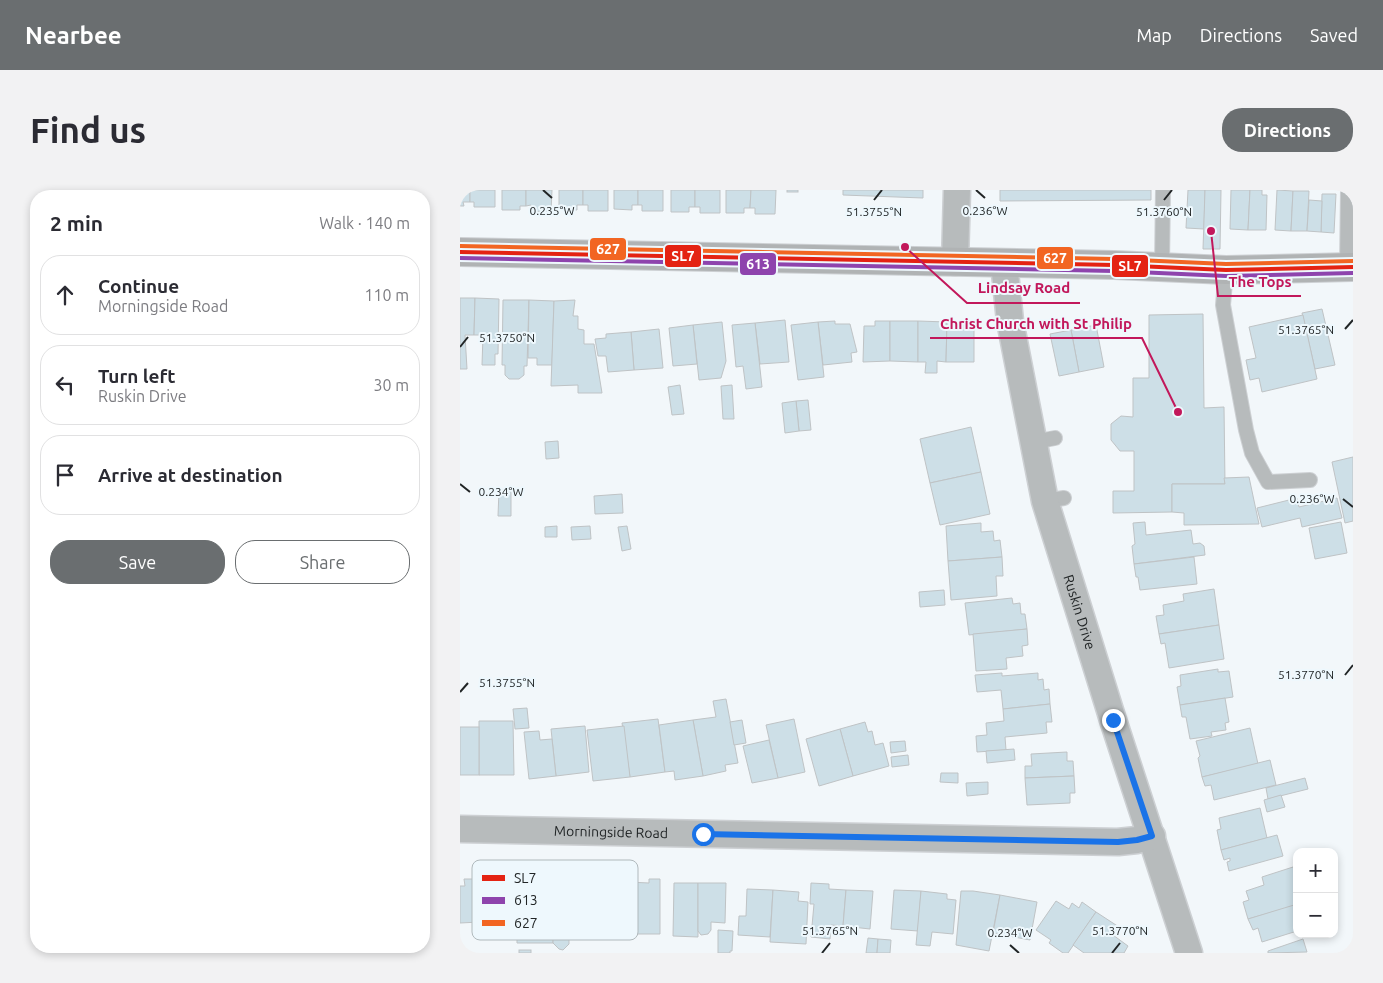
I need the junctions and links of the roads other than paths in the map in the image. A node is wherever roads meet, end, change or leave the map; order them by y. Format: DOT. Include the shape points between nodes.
graph roads {
  1 [pos="957,190"];
  2 [pos="1163,190"];
  3 [pos="1348,190"];
  4 [pos="460,252"];
  5 [pos="955,262"];
  6 [pos="1004,263"];
  7 [pos="1162,266"];
  8 [pos="1350,267"];
  9 [pos="1226,270"];
  10 [pos="1310,480"];
  11 [pos="460,829"];
  12 [pos="1152,836"];
  13 [pos="1189,953"];
  1 -- 5 [label="street"];
  2 -- 7 [label="lane"];
  3 -- 8 [label="lane"];
  4 -- 5 [label="main road"];
  5 -- 6 [label="main road"];
  6 -- 7 [label="main road"];
  6 -- 12 [label="street, Ruskin Drive" via="1010,320 1044,440 1054,500 1110,710"];
  7 -- 9 [label="main road"];
  8 -- 9 [label="main road"];
  9 -- 10 [label="lane" via="1223,305 1252,454 1268,482"];
  11 -- 12 [label="street, Morningside Road" via="1118,842"];
  12 -- 13 [label="street, Ruskin Drive"];
}
